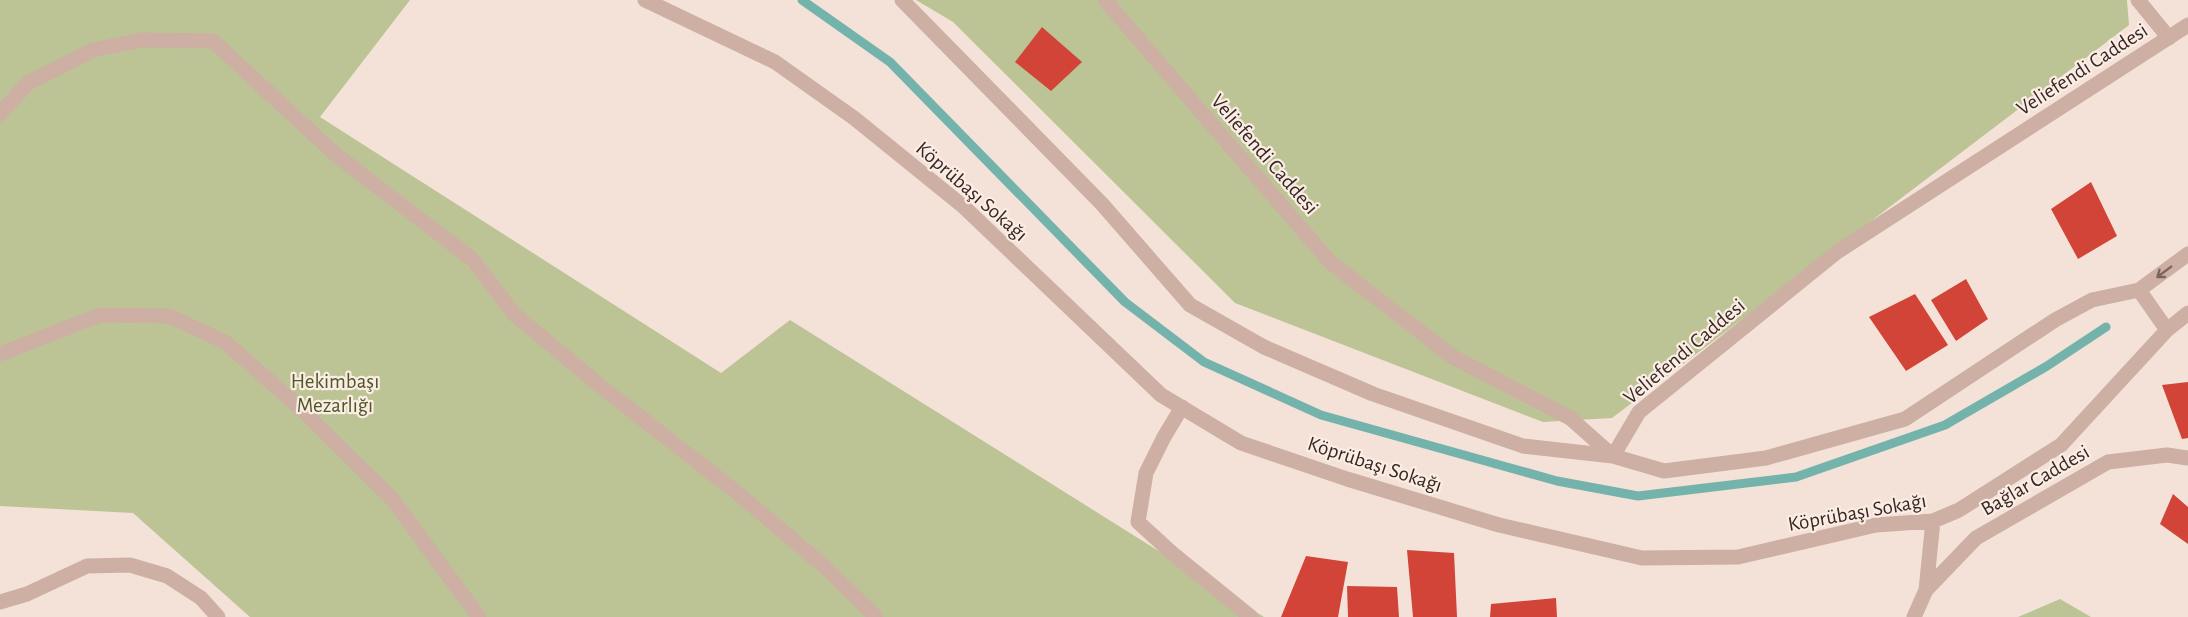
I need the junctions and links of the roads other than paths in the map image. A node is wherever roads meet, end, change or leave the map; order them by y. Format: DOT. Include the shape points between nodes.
graph roads {
  1 [pos="645,0"];
  2 [pos="902,0"];
  3 [pos="1105,0"];
  4 [pos="2138,0"];
  5 [pos="2188,25"];
  6 [pos="2169,38"];
  7 [pos="0,114"];
  8 [pos="2188,254"];
  9 [pos="2139,290"];
  10 [pos="2188,313"];
  11 [pos="2167,330"];
  12 [pos="0,354"];
  13 [pos="1182,407"];
  14 [pos="1613,456"];
  15 [pos="2188,458"];
  16 [pos="1933,521"];
  17 [pos="1926,590"];
  18 [pos="0,602"];
  19 [pos="218,617"];
  20 [pos="479,617"];
  21 [pos="876,617"];
  22 [pos="1251,617"];
  23 [pos="1914,617"];
  1 -- 13 [label="street, Köprübaşı Sokağı" via="775,62 854,118 964,207 1161,395"];
  2 -- 14 [label="street" via="1102,204 1190,305 1264,347 1373,394 1523,446"];
  3 -- 14 [label="street, Veliefendi Caddesi" via="1330,262 1454,357 1570,418"];
  4 -- 6 [label="street"];
  5 -- 6 [label="street, Veliefendi Caddesi"];
  6 -- 14 [label="street, Veliefendi Caddesi" via="1837,252 1639,412"];
  7 -- 21 [label="street" via="28,83 93,50 141,40 213,41 335,154 473,260 514,314 735,491 825,567"];
  8 -- 9 [label="street, one-way"];
  9 -- 11 [label="street"];
  9 -- 14 [label="street" via="2092,300 2055,320 1905,419 1766,459 1664,471"];
  10 -- 11 [label="street, Köprübaşı Sokağı"];
  11 -- 16 [label="street, Köprübaşı Sokağı" via="2061,445 1959,510"];
  12 -- 20 [label="street" via="100,315 169,316 225,342 299,407 392,499"];
  13 -- 16 [label="street, Köprübaşı Sokağı" via="1241,443 1347,479 1499,525 1642,558 1738,556 1876,525"];
  13 -- 22 [label="street" via="1146,474 1138,522"];
  15 -- 17 [label="street, Bağlar Caddesi" via="2167,455 2108,462 1976,538"];
  16 -- 17 [label="street"];
  17 -- 23 [label="street"];
  18 -- 19 [label="street" via="87,566 130,565 167,576 201,598"];
}
